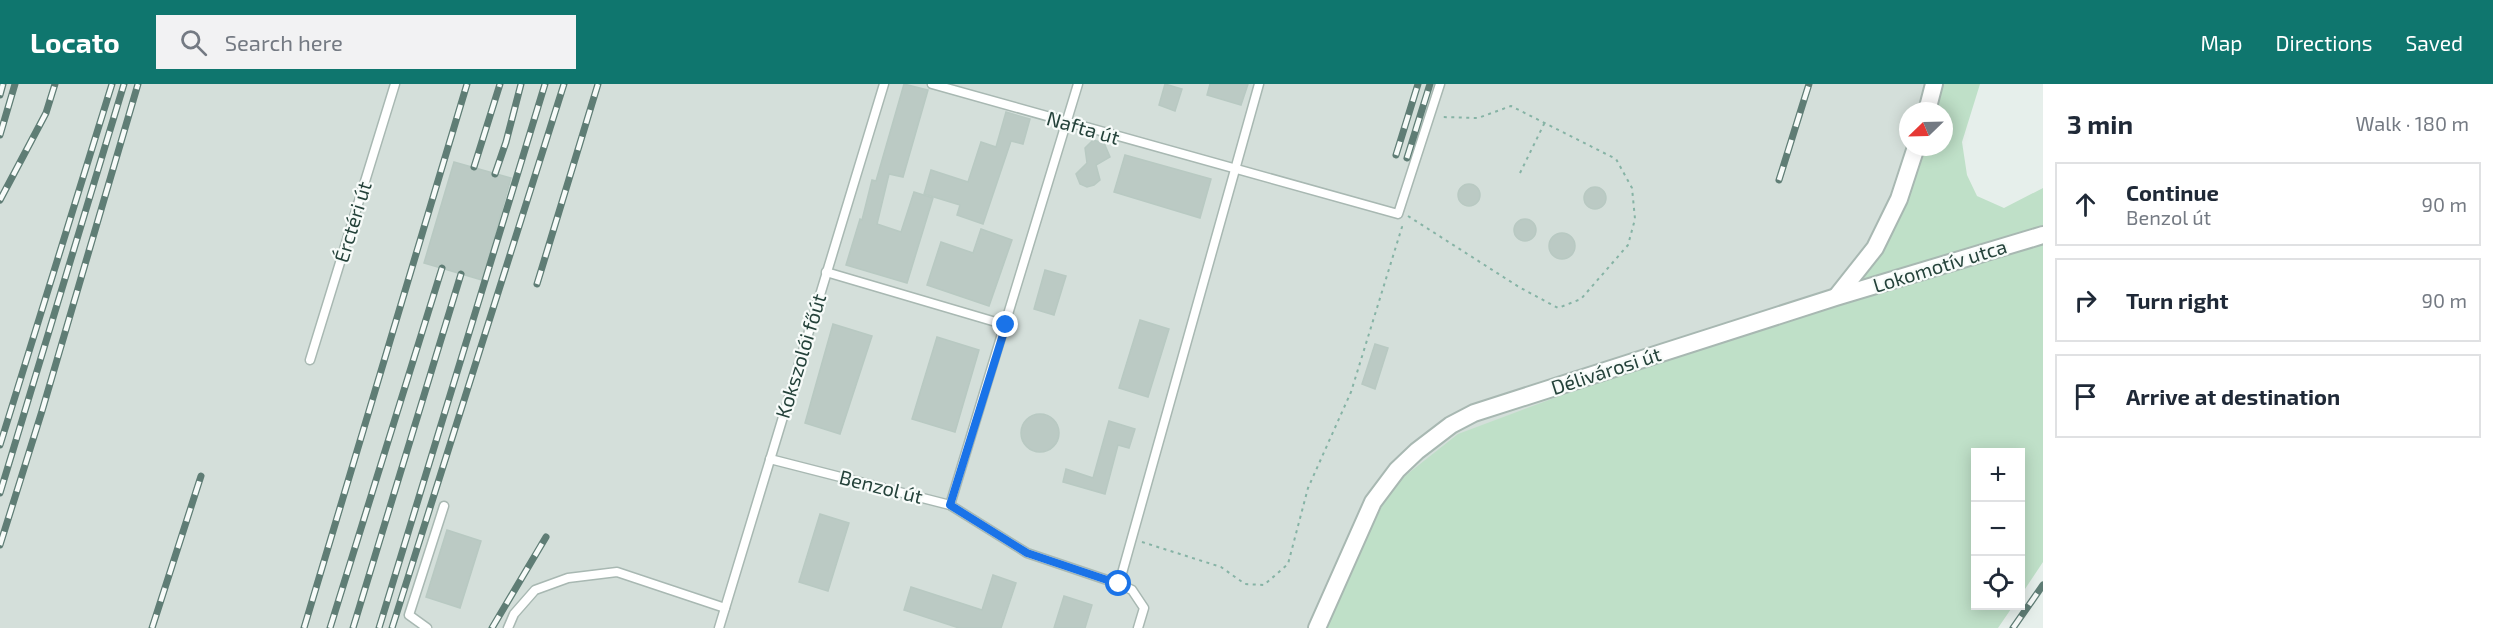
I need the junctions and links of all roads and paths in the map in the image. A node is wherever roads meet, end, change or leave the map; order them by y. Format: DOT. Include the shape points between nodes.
graph roads {
  1 [pos="395,84"];
  2 [pos="884,84"];
  3 [pos="932,84"];
  4 [pos="1078,84"];
  5 [pos="1259,84"];
  6 [pos="1440,84"];
  7 [pos="1934,84"];
  8 [pos="1929,102"];
  9 [pos="1430,116"];
  10 [pos="1545,122"];
  11 [pos="1067,123"];
  12 [pos="1914,156"];
  13 [pos="1235,170"];
  14 [pos="1520,173"];
  15 [pos="1398,214"];
  16 [pos="2043,235"];
  17 [pos="1875,248"];
  18 [pos="826,273"];
  19 [pos="1898,279"];
  20 [pos="1836,297"];
  21 [pos="1006,325"];
  22 [pos="310,360"];
  23 [pos="770,459"];
  24 [pos="950,505"];
  25 [pos="444,506"];
  26 [pos="1132,539"];
  27 [pos="1119,584"];
  28 [pos="725,608"];
  29 [pos="427,628"];
  30 [pos="508,628"];
  31 [pos="719,628"];
  32 [pos="1138,628"];
  33 [pos="1317,628"];
  1 -- 22 [label="lane, Érctéri út"];
  2 -- 18 [label="lane, Kokszolói főút"];
  3 -- 11 [label="lane, Nafta út"];
  4 -- 11 [label="lane"];
  5 -- 13 [label="lane"];
  6 -- 9 [label="lane"];
  7 -- 8 [label="street"];
  9 -- 10 [label="path" via="1478,117 1511,106"];
  9 -- 15 [label="lane"];
  10 -- 14 [label="path"];
  10 -- 15 [label="path" via="1616,159 1632,188 1635,219 1628,245 1581,299 1558,308 1408,216"];
  11 -- 13 [label="lane, Nafta út"];
  11 -- 21 [label="lane"];
  12 -- 17 [label="street" via="1899,199"];
  13 -- 15 [label="lane, Nafta út"];
  13 -- 26 [label="lane"];
  15 -- 26 [label="path" via="1402,227 1354,381 1308,488 1287,564 1264,585 1245,584 1221,567"];
  16 -- 19 [label="street, Lokomotív utca"];
  17 -- 19 [label="street" via="1876,270 1885,277"];
  17 -- 20 [label="street"];
  18 -- 21 [label="lane"];
  18 -- 23 [label="lane, Kokszolói főút"];
  19 -- 20 [label="street, Lokomotív utca"];
  20 -- 33 [label="street, Délivárosi út" via="1474,413 1451,425 1397,470 1372,502"];
  21 -- 24 [label="lane"];
  23 -- 24 [label="lane, Benzol út"];
  23 -- 28 [label="lane, Kokszolói főút"];
  24 -- 27 [label="lane, Benzol út" via="1027,553"];
  25 -- 29 [label="lane" via="409,615"];
  26 -- 27 [label="lane"];
  27 -- 32 [label="lane, Benzol út" via="1132,590 1144,608"];
  28 -- 30 [label="lane" via="617,572 568,578 535,590 514,614"];
  28 -- 31 [label="lane, Kokszolói főút"];
}
